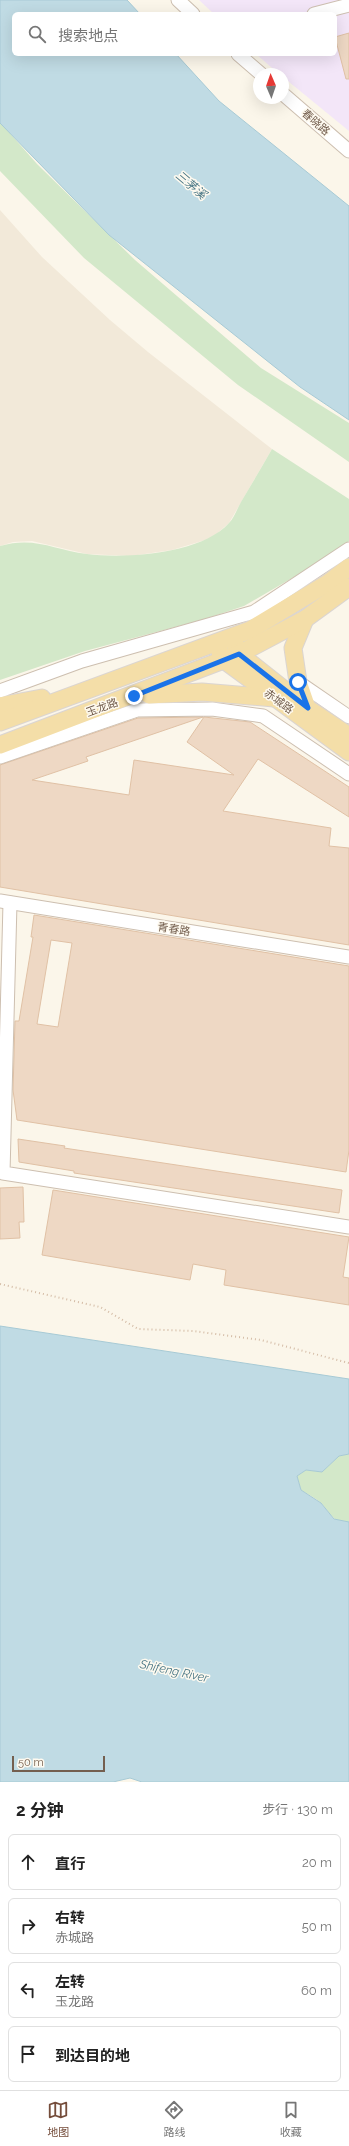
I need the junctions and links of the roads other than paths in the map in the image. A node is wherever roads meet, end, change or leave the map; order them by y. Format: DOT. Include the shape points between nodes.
graph roads {
  1 [pos="178,0"];
  2 [pos="349,5"];
  3 [pos="316,9"];
  4 [pos="191,12"];
  5 [pos="240,56"];
  6 [pos="254,68"];
  7 [pos="289,99"];
  8 [pos="349,151"];
  9 [pos="349,549"];
  10 [pos="349,567"];
  11 [pos="349,587"];
  12 [pos="305,619"];
  13 [pos="232,637"];
  14 [pos="214,644"];
  15 [pos="232,657"];
  16 [pos="298,682"];
  17 [pos="88,690"];
  18 [pos="0,691"];
  19 [pos="134,696"];
  20 [pos="274,698"];
  21 [pos="0,706"];
  22 [pos="308,708"];
  23 [pos="349,717"];
  24 [pos="0,722"];
  25 [pos="349,736"];
  26 [pos="0,745"];
  27 [pos="349,752"];
  28 [pos="0,757"];
  29 [pos="349,774"];
  30 [pos="5,902"];
  31 [pos="349,957"];
  32 [pos="349,1227"];
  1 -- 4 [label="street"];
  2 -- 3 [label="street"];
  5 -- 6 [label="street"];
  7 -- 8 [label="street, 春晓路"];
  9 -- 18 [label="street" via="254,612 82,661"];
  10 -- 13 [label="main road, 玉龙路" via="328,583 257,626"];
  11 -- 12 [label="main road, 玉龙路"];
  12 -- 15 [label="main road, 玉龙路"];
  12 -- 16 [label="main road" via="293,648"];
  13 -- 14 [label="main road, 玉龙路"];
  13 -- 15 [label="main road, 赤城路"];
  14 -- 15 [label="main road, 赤城路"];
  14 -- 17 [label="main road, 玉龙路"];
  15 -- 19 [label="main road, 玉龙路"];
  15 -- 20 [label="main road, 赤城路"];
  15 -- 22 [label="main road, 赤城路"];
  16 -- 22 [label="main road"];
  16 -- 23 [label="street"];
  17 -- 21 [label="main road"];
  17 -- 24 [label="main road, 玉龙路"];
  19 -- 20 [label="main road" via="202,692"];
  19 -- 26 [label="main road, 玉龙路"];
  20 -- 27 [label="main road, 赤城路"];
  22 -- 25 [label="main road, 赤城路"];
  28 -- 29 [label="street" via="137,710 212,709 263,716"];
  30 -- 31 [label="street, 青春路"];
  30 -- 32 [label="street" via="3,1173"];
}
